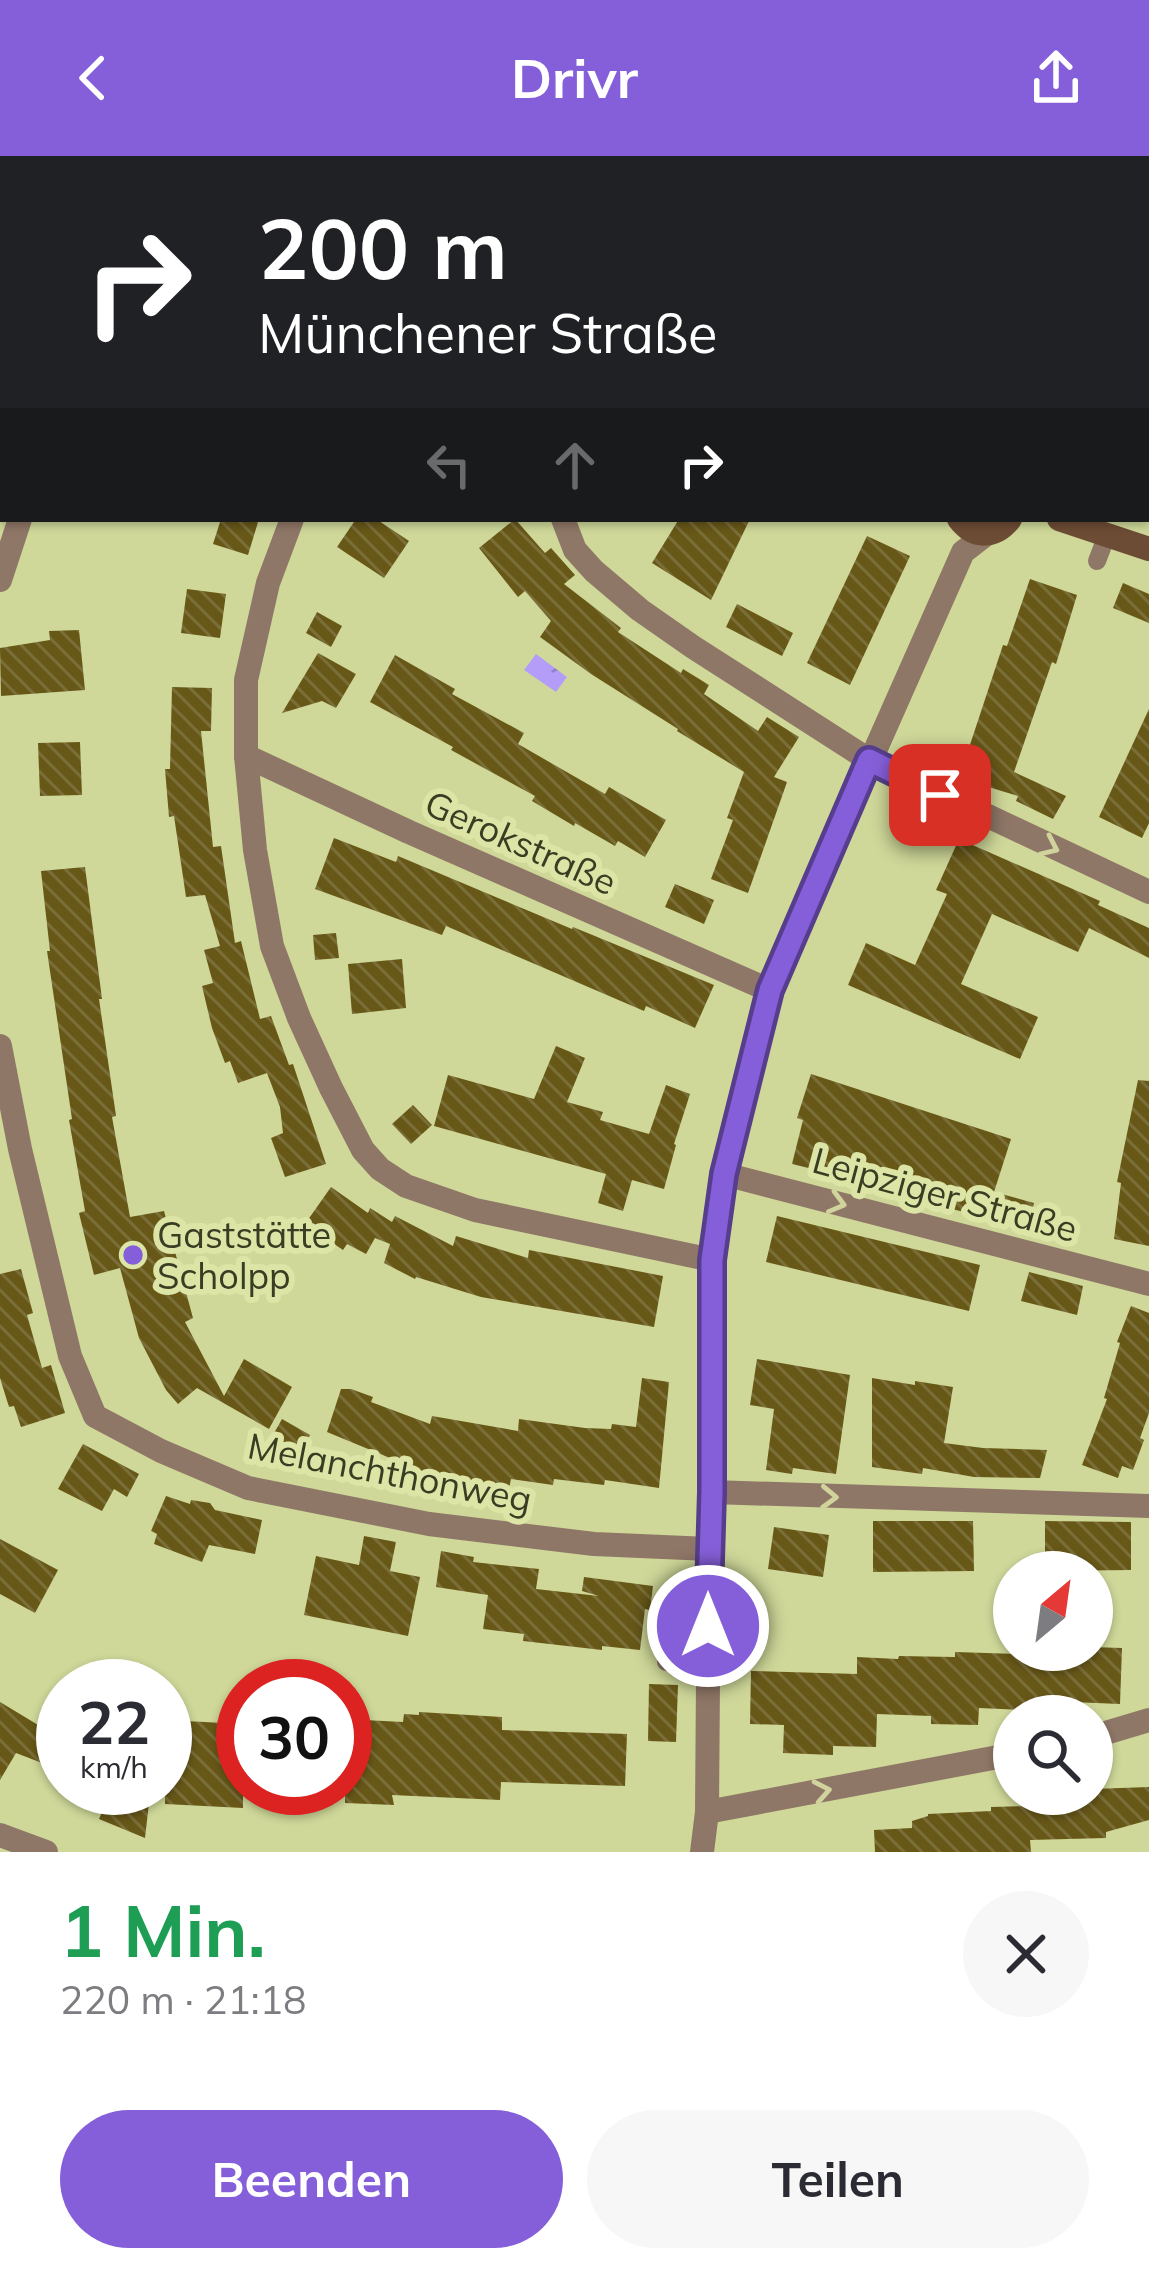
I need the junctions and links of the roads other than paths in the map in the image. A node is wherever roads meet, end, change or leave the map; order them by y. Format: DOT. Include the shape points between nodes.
graph roads {
  1 [pos="19,522"];
  2 [pos="291,522"];
  3 [pos="564,522"];
  4 [pos="960,522"];
  5 [pos="962,522"];
  6 [pos="1009,522"];
  7 [pos="1068,522"];
  8 [pos="985,535"];
  9 [pos="1107,535"];
  10 [pos="1149,549"];
  11 [pos="963,552"];
  12 [pos="1097,561"];
  13 [pos="0,580"];
  14 [pos="246,756"];
  15 [pos="869,760"];
  16 [pos="1149,892"];
  17 [pos="770,990"];
  18 [pos="0,1046"];
  19 [pos="724,1174"];
  20 [pos="712,1260"];
  21 [pos="1149,1284"];
  22 [pos="712,1492"];
  23 [pos="1149,1506"];
  24 [pos="709,1549"];
  25 [pos="665,1662"];
  26 [pos="708,1664"];
  27 [pos="1149,1720"];
  28 [pos="1113,1731"];
  29 [pos="993,1758"];
  30 [pos="707,1812"];
  31 [pos="0,1834"];
  32 [pos="46,1852"];
  33 [pos="702,1852"];
  1 -- 13 [label="street"];
  2 -- 14 [label="street" via="246,680"];
  3 -- 15 [label="street" via="574,550 640,610 808,710"];
  4 -- 11 [label="street"];
  5 -- 8 [label="street"];
  6 -- 8 [label="street"];
  7 -- 9 [label="street"];
  8 -- 11 [label="street"];
  9 -- 10 [label="street"];
  9 -- 12 [label="lane"];
  11 -- 15 [label="street"];
  14 -- 17 [label="street, Gerokstraße"];
  14 -- 20 [label="street" via="272,946 331,1088 380,1169 475,1210"];
  15 -- 16 [label="street, one-way"];
  15 -- 17 [label="street"];
  17 -- 19 [label="street"];
  18 -- 24 [label="street, Melanchthonweg" via="70,1356 94,1416 248,1488 429,1524"];
  19 -- 20 [label="street"];
  19 -- 21 [label="street, Leipziger Straße, one-way"];
  20 -- 22 [label="street"];
  22 -- 23 [label="street, one-way"];
  22 -- 24 [label="street"];
  24 -- 26 [label="street"];
  25 -- 26 [label="lane"];
  26 -- 30 [label="street"];
  27 -- 28 [label="street"];
  30 -- 29 [label="street, one-way"];
  30 -- 33 [label="street"];
  31 -- 32 [label="street"];
}
